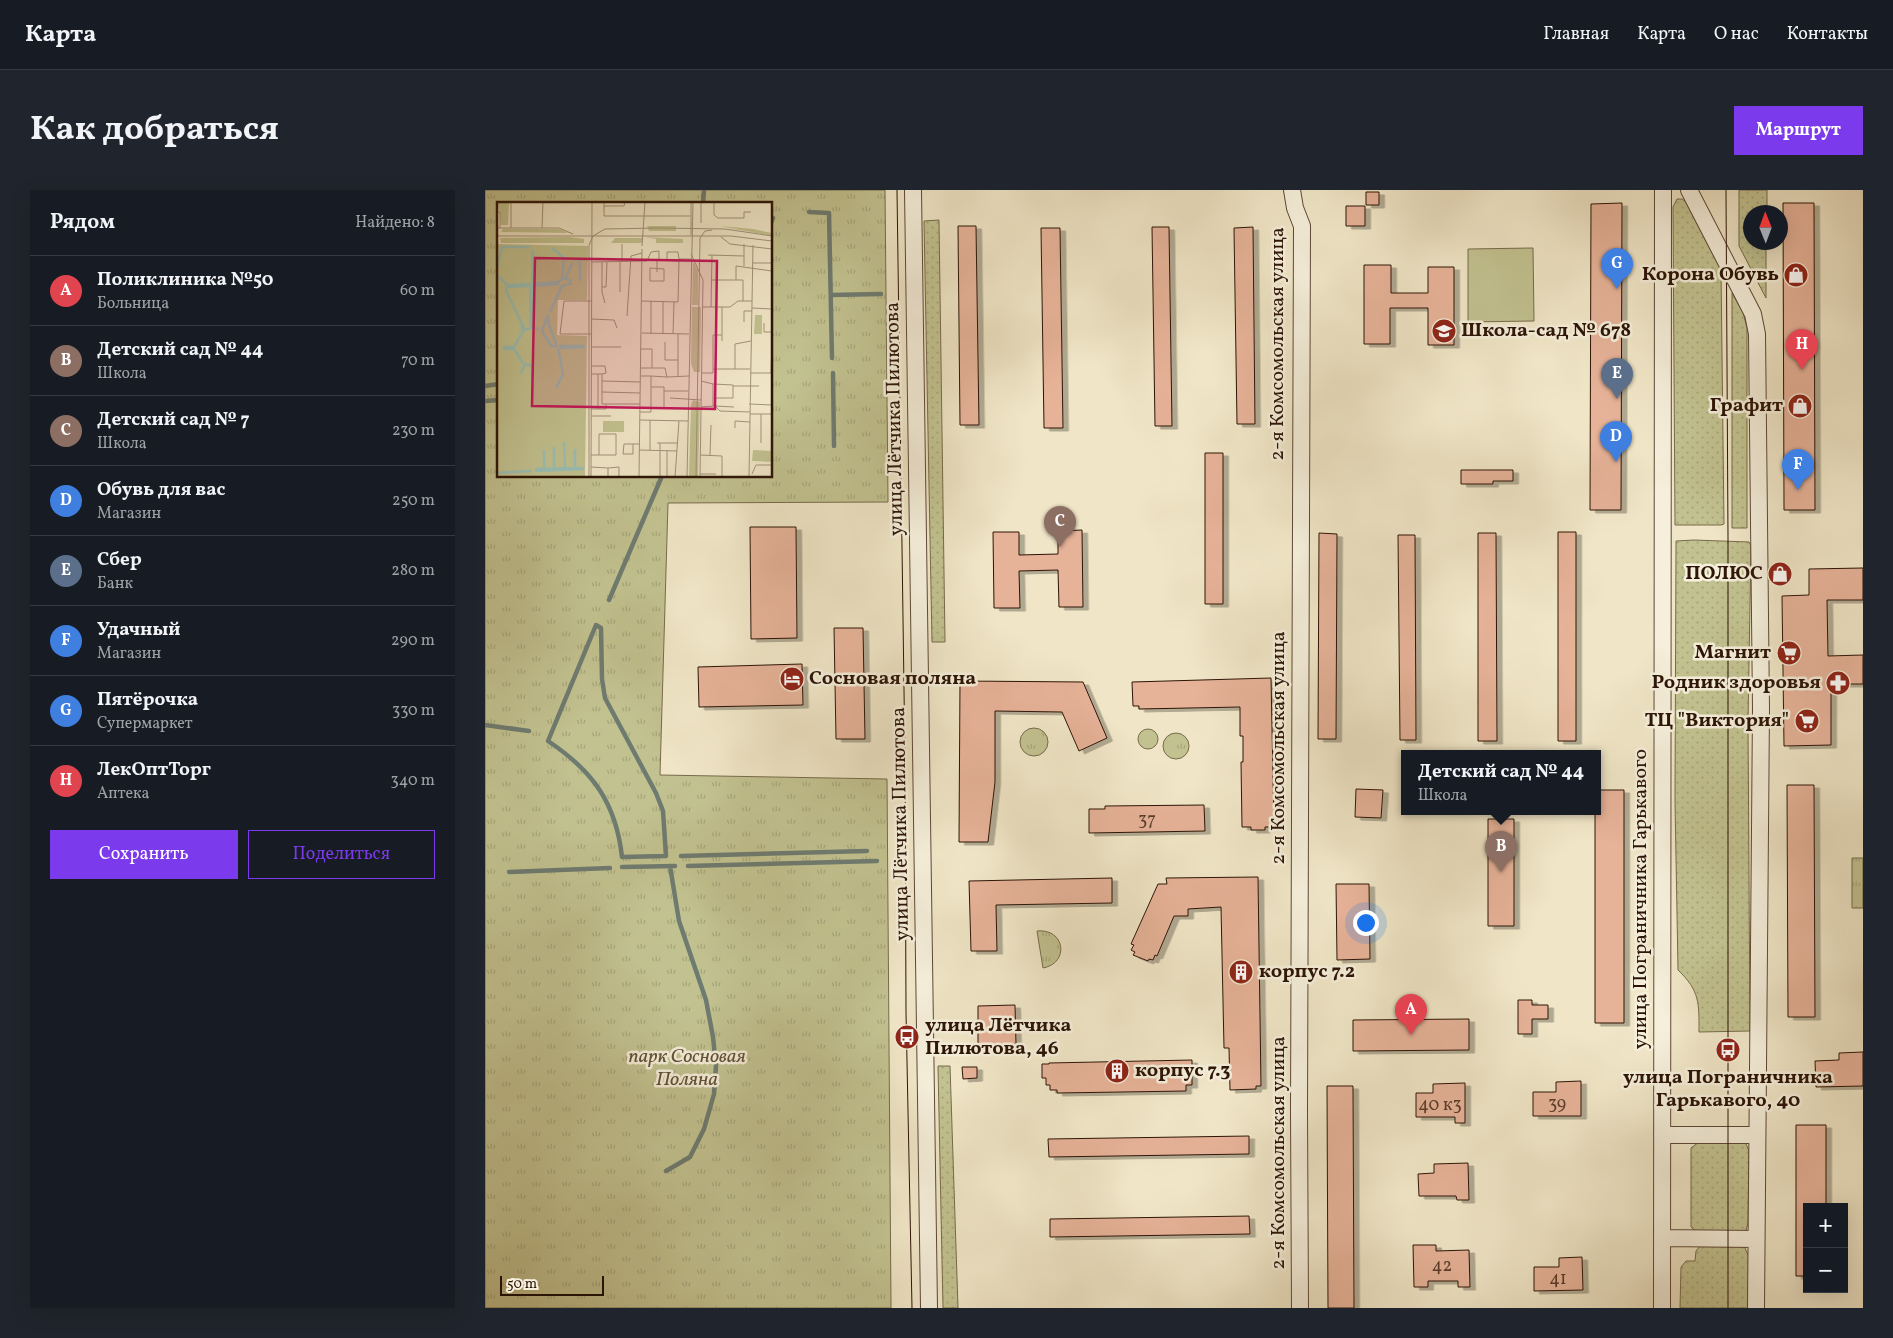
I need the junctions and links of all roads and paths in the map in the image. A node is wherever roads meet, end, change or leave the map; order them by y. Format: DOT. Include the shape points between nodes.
graph roads {
  1 [pos="913,190"];
  2 [pos="1292,190"];
  3 [pos="1663,190"];
  4 [pos="1689,190"];
  5 [pos="1662,1135"];
  6 [pos="1757,1136"];
  7 [pos="1662,1238"];
  8 [pos="1756,1239"];
  9 [pos="929,1308"];
  10 [pos="1300,1308"];
  11 [pos="1662,1308"];
  12 [pos="1757,1308"];
  1 -- 9 [label="street, улица Лётчика Пилютова"];
  2 -- 10 [label="street, 2-я Комсомольская улица" via="1302,226"];
  3 -- 5 [label="street, улица Пограничника Гарькавого"];
  4 -- 6 [label="street" via="1753,314 1757,334 1761,709"];
  5 -- 6 [label="street"];
  5 -- 7 [label="street, улица Пограничника Гарькавого"];
  6 -- 8 [label="street"];
  7 -- 8 [label="street"];
  7 -- 11 [label="street, улица Пограничника Гарькавого"];
  8 -- 12 [label="street"];
}
